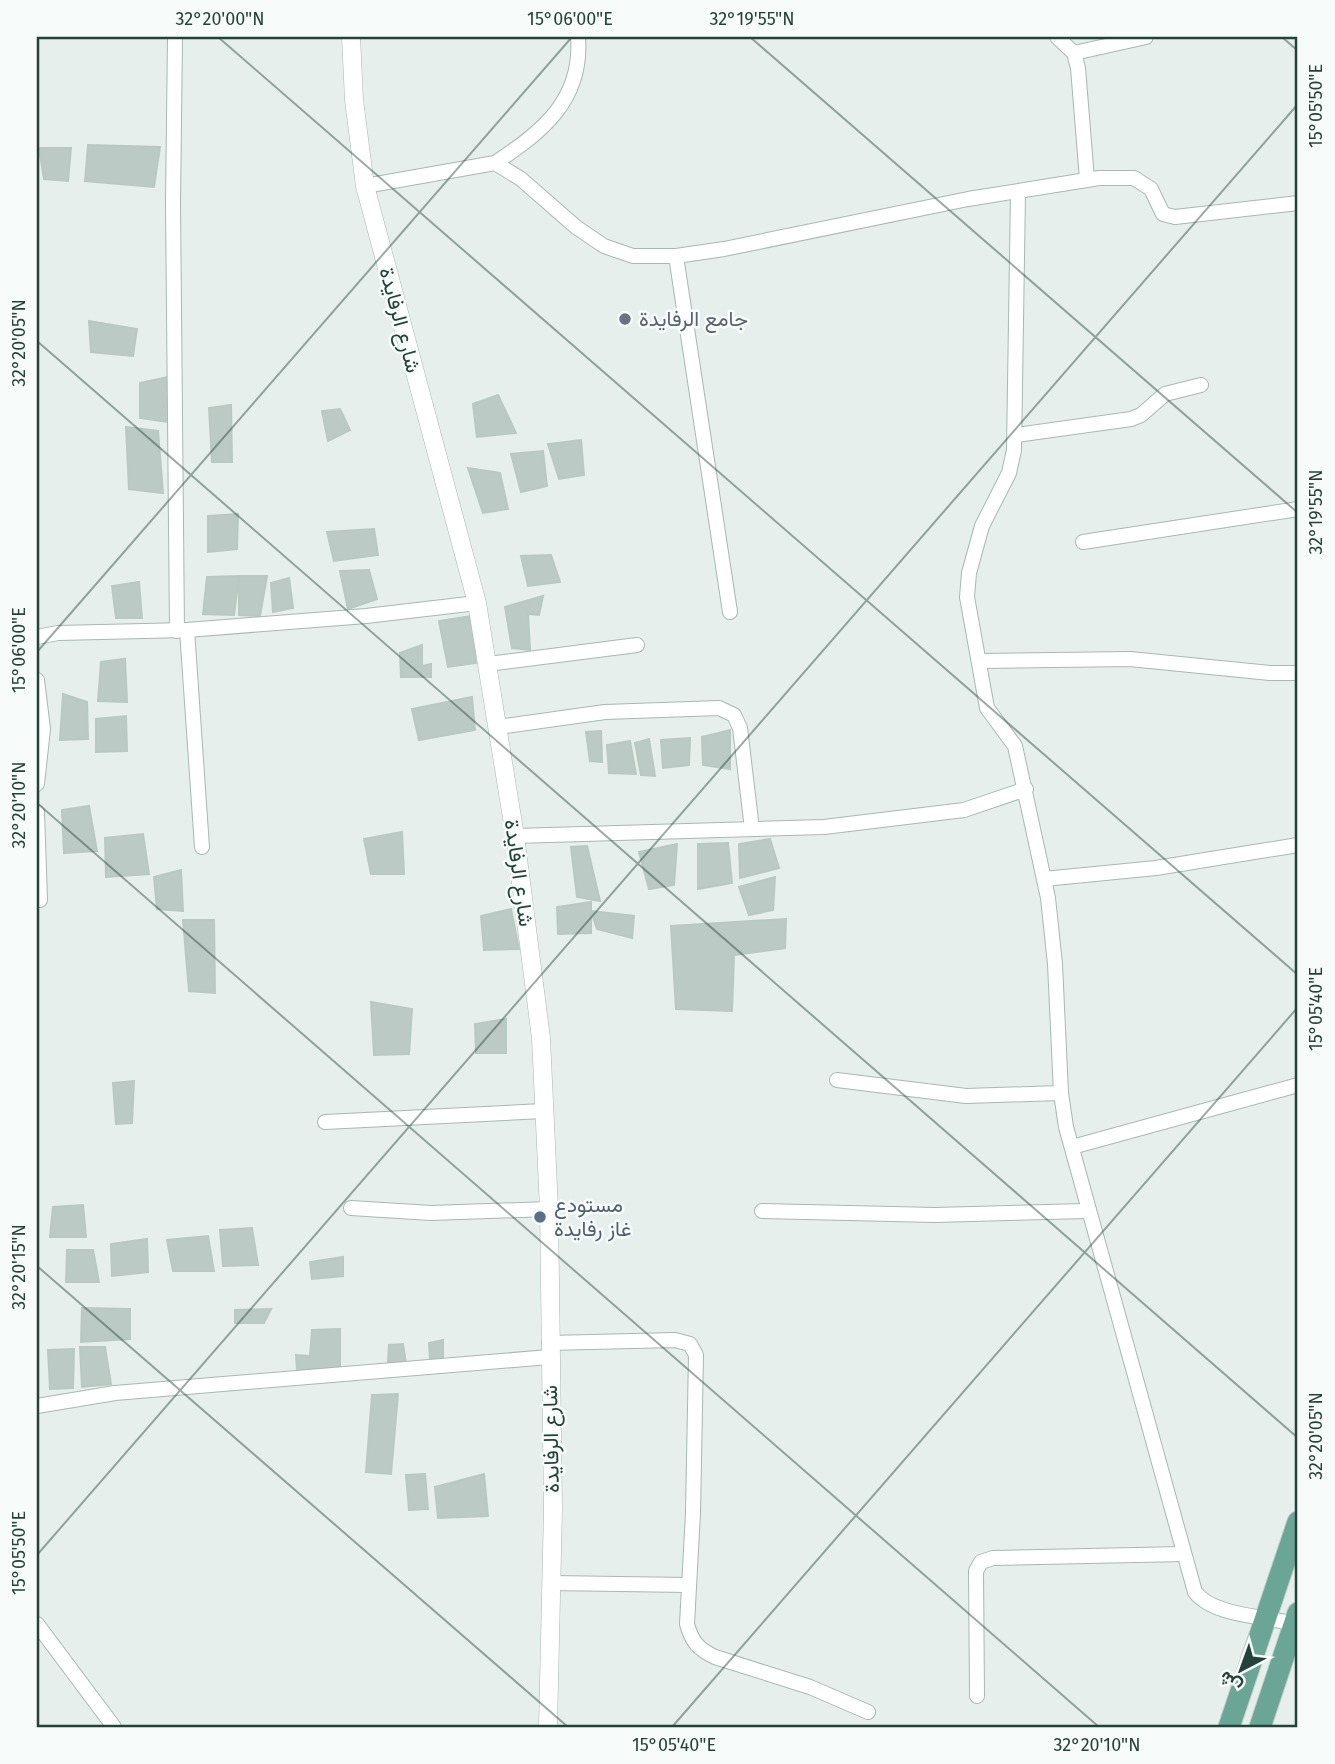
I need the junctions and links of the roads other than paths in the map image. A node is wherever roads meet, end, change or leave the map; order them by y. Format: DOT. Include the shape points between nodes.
graph roads {
  1 [pos="175,37"];
  2 [pos="351,37"];
  3 [pos="578,37"];
  4 [pos="1057,37"];
  5 [pos="1146,37"];
  6 [pos="1074,53"];
  7 [pos="495,163"];
  8 [pos="1087,179"];
  9 [pos="366,186"];
  10 [pos="1018,192"];
  11 [pos="1298,203"];
  12 [pos="676,256"];
  13 [pos="1201,386"];
  14 [pos="1016,435"];
  15 [pos="1298,509"];
  16 [pos="1083,542"];
  17 [pos="477,603"];
  18 [pos="730,612"];
  19 [pos="182,630"];
  20 [pos="37,637"];
  21 [pos="637,645"];
  22 [pos="980,661"];
  23 [pos="488,664"];
  24 [pos="1298,673"];
  25 [pos="37,680"];
  26 [pos="498,727"];
  27 [pos="37,784"];
  28 [pos="1026,789"];
  29 [pos="37,812"];
  30 [pos="752,829"];
  31 [pos="515,836"];
  32 [pos="1298,845"];
  33 [pos="201,847"];
  34 [pos="1044,879"];
  35 [pos="40,900"];
  36 [pos="837,1080"];
  37 [pos="1298,1085"];
  38 [pos="1061,1093"];
  39 [pos="544,1111"];
  40 [pos="325,1122"];
  41 [pos="1072,1147"];
  42 [pos="351,1208"];
  43 [pos="548,1209"];
  44 [pos="762,1211"];
  45 [pos="1087,1211"];
  46 [pos="549,1350"];
  47 [pos="37,1406"];
  48 [pos="1298,1522"];
  49 [pos="1184,1554"];
  50 [pos="551,1583"];
  51 [pos="688,1585"];
  52 [pos="1266,1616"];
  53 [pos="1296,1618"];
  54 [pos="37,1624"];
  55 [pos="978,1696"];
  56 [pos="868,1712"];
  57 [pos="114,1727"];
  58 [pos="548,1727"];
  59 [pos="1228,1727"];
  60 [pos="1260,1727"];
  1 -- 19 [label="street" via="173,203"];
  2 -- 9 [label="street, شارع الرفايدة" via="355,112"];
  3 -- 7 [label="street" via="572,91 557,114"];
  4 -- 6 [label="street"];
  5 -- 6 [label="street"];
  6 -- 8 [label="street"];
  7 -- 9 [label="street"];
  7 -- 12 [label="street" via="604,246 633,256"];
  8 -- 10 [label="street"];
  8 -- 11 [label="street" via="1134,178 1151,189 1163,214 1175,217"];
  9 -- 17 [label="street, شارع الرفايدة"];
  10 -- 12 [label="street"];
  10 -- 14 [label="street"];
  12 -- 18 [label="street"];
  13 -- 14 [label="street" via="1165,394 1131,419"];
  14 -- 22 [label="street" via="1009,472 982,526 969,573 967,597"];
  15 -- 16 [label="street"];
  17 -- 19 [label="street"];
  17 -- 23 [label="street, شارع الرفايدة"];
  19 -- 20 [label="street"];
  19 -- 33 [label="street"];
  21 -- 23 [label="street"];
  22 -- 24 [label="street" via="1130,659"];
  22 -- 28 [label="street" via="987,708 1015,746"];
  23 -- 26 [label="street, شارع الرفايدة"];
  25 -- 27 [label="street" via="43,729"];
  26 -- 30 [label="street" via="605,712 719,708 734,715 740,729"];
  26 -- 31 [label="street, شارع الرفايدة"];
  28 -- 30 [label="street" via="964,810 906,820"];
  28 -- 34 [label="street"];
  29 -- 35 [label="street"];
  30 -- 31 [label="street"];
  31 -- 39 [label="street, شارع الرفايدة" via="541,1038"];
  32 -- 34 [label="street" via="1156,868"];
  34 -- 38 [label="street" via="1055,964"];
  36 -- 38 [label="street" via="966,1096"];
  37 -- 41 [label="street"];
  38 -- 41 [label="street"];
  39 -- 40 [label="street"];
  39 -- 43 [label="street, شارع الرفايدة"];
  41 -- 45 [label="street"];
  42 -- 43 [label="street" via="431,1213"];
  43 -- 46 [label="street, شارع الرفايدة"];
  44 -- 45 [label="street" via="935,1215"];
  45 -- 49 [label="street"];
  46 -- 47 [label="street" via="115,1393"];
  46 -- 50 [label="street, شارع الرفايدة"];
  46 -- 51 [label="street" via="676,1340 690,1344 696,1355"];
  48 -- 52 [label="main road"];
  49 -- 52 [label="street" via="1203,1603"];
  49 -- 55 [label="street" via="993,1558 981,1562 976,1571"];
  50 -- 51 [label="street"];
  50 -- 58 [label="street, شارع الرفايدة"];
  51 -- 56 [label="street" via="687,1624 691,1640 701,1651 810,1687"];
  52 -- 53 [label="street"];
  52 -- 59 [label="main road"];
  53 -- 60 [label="main road"];
  54 -- 57 [label="street"];
}
